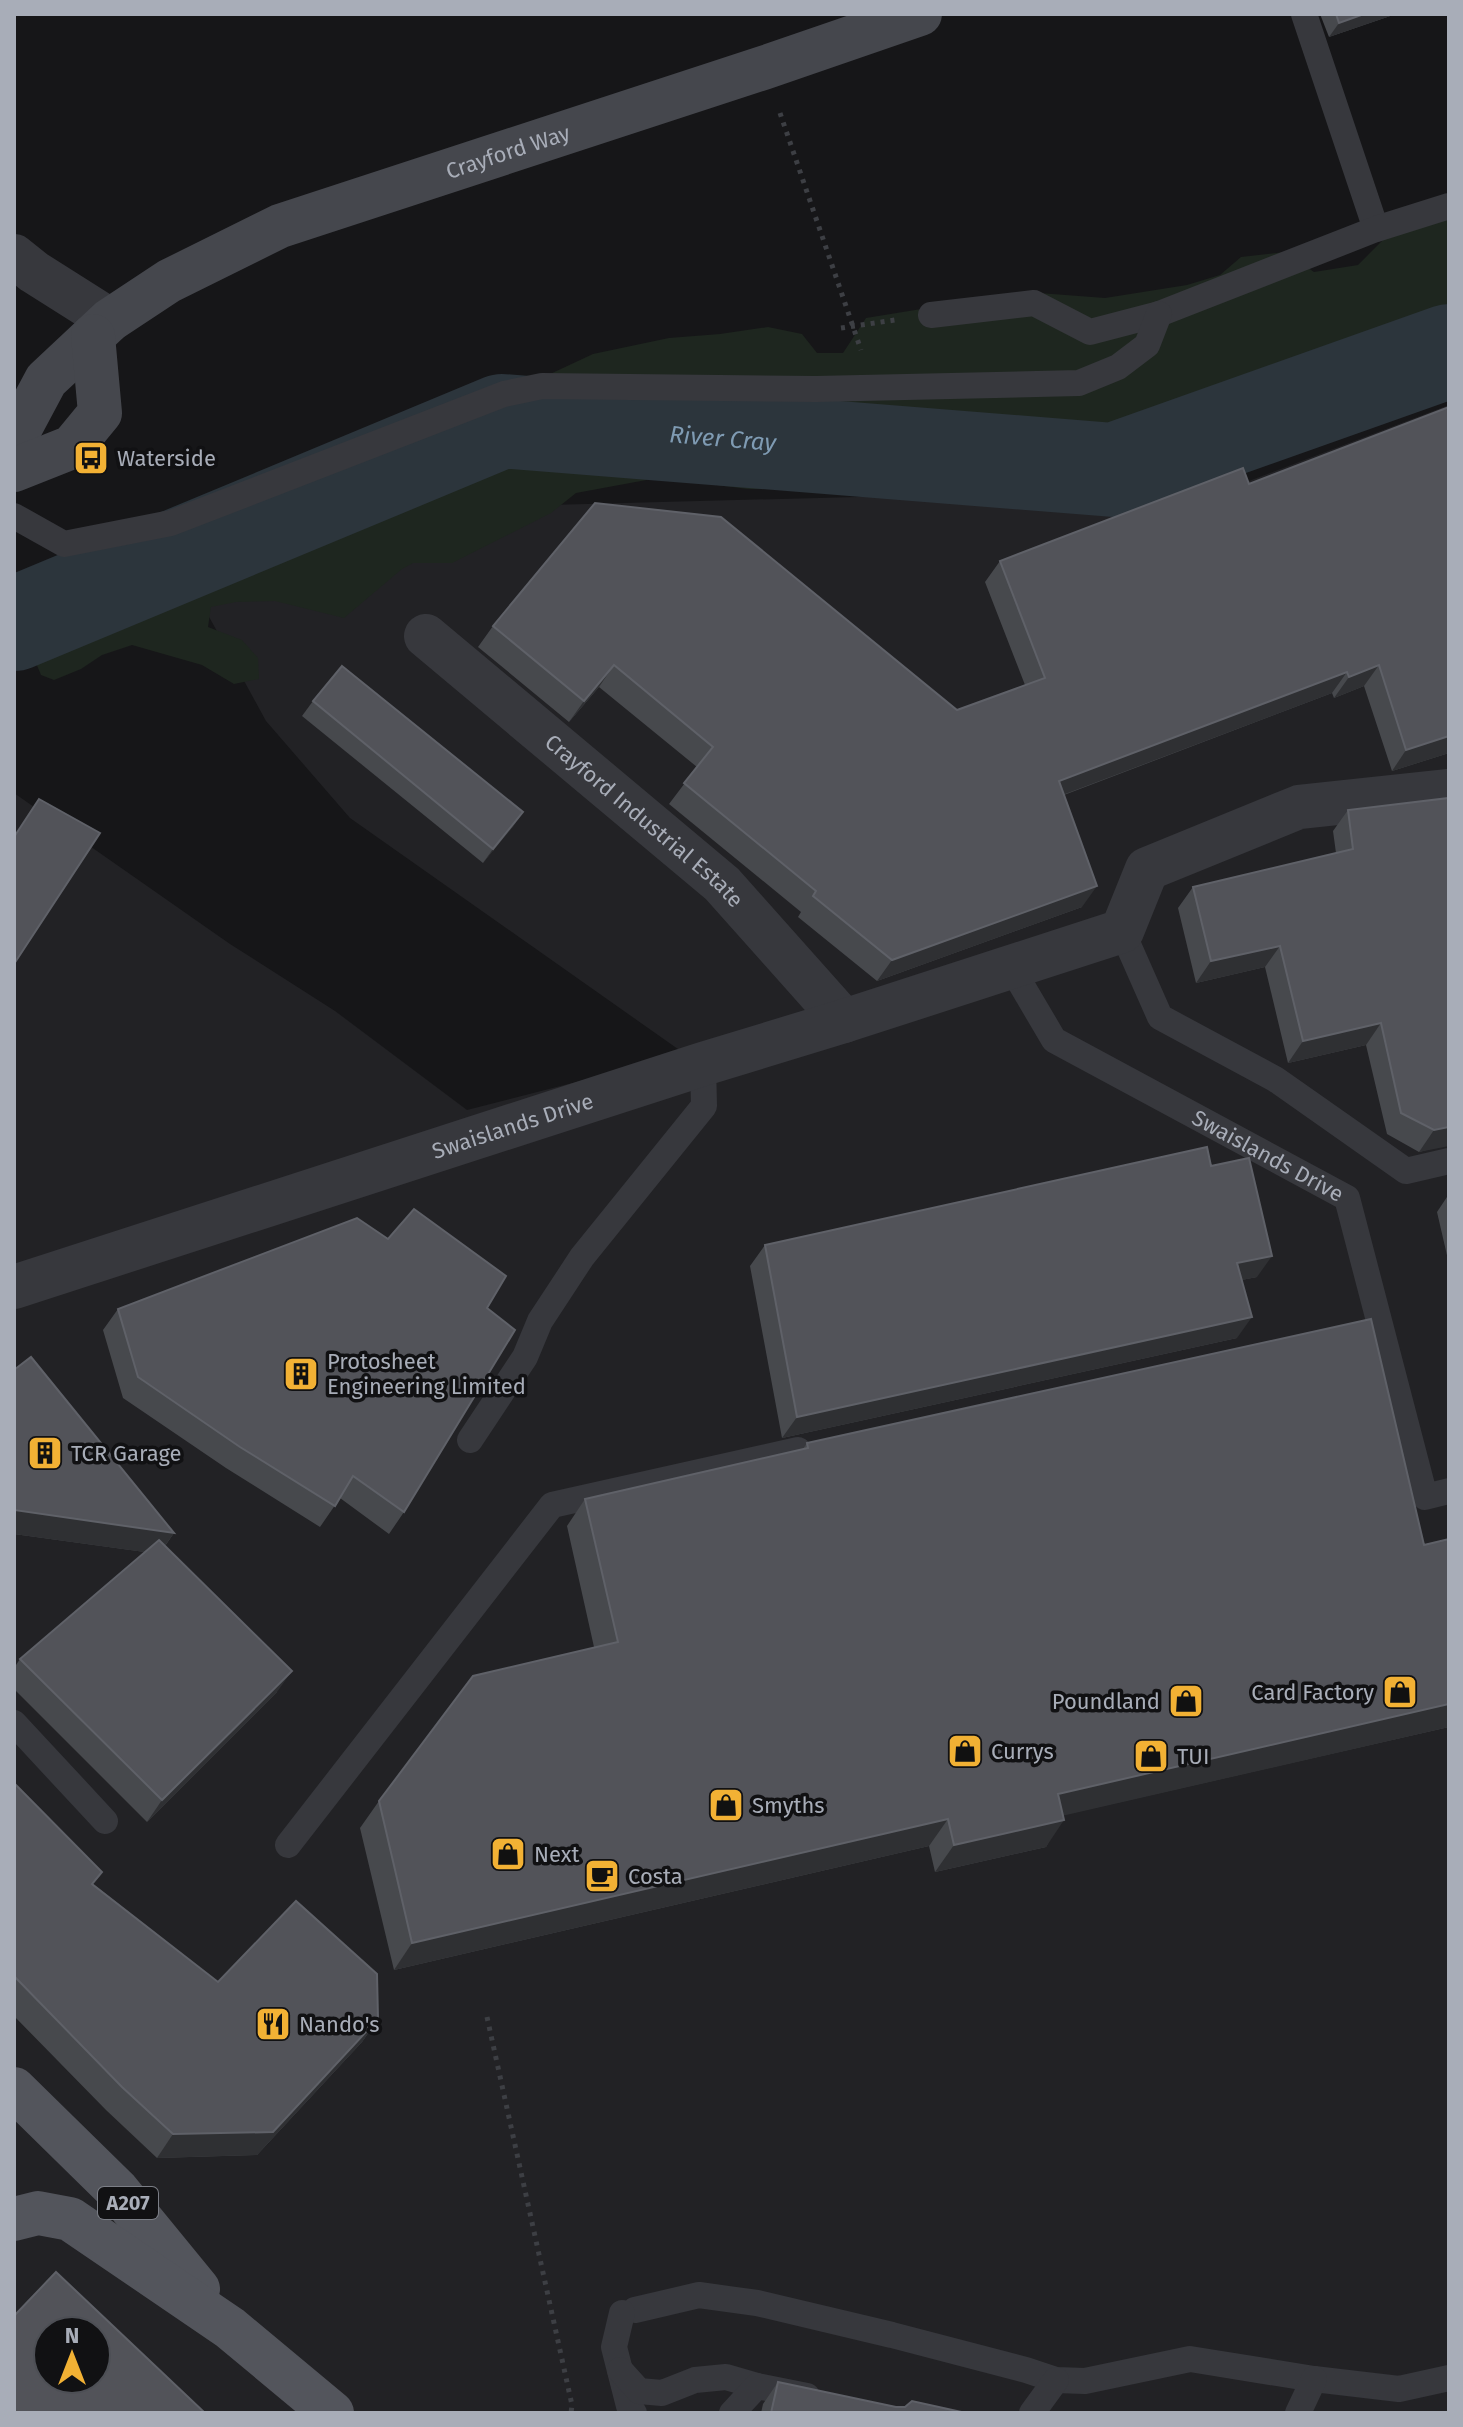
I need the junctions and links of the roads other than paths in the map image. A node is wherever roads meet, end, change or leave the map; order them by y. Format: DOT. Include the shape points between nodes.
graph roads {
  1 [pos="920,14"];
  2 [pos="1304,14"];
  3 [pos="1449,206"];
  4 [pos="1376,229"];
  5 [pos="14,256"];
  6 [pos="1159,314"];
  7 [pos="931,315"];
  8 [pos="102,328"];
  9 [pos="14,378"];
  10 [pos="14,440"];
  11 [pos="14,464"];
  12 [pos="14,470"];
  13 [pos="14,516"];
  14 [pos="426,636"];
  15 [pos="1449,791"];
  16 [pos="1122,931"];
  17 [pos="1011,967"];
  18 [pos="844,1021"];
  19 [pos="703,1064"];
  20 [pos="1449,1161"];
  21 [pos="14,1287"];
  22 [pos="1380,1323"];
  23 [pos="1351,1329"];
  24 [pos="470,1440"];
  25 [pos="821,1445"];
  26 [pos="1449,1491"];
  27 [pos="14,1723"];
  28 [pos="105,1821"];
  29 [pos="288,1845"];
  30 [pos="14,2089"];
  31 [pos="26,2216"];
  32 [pos="230,2328"];
  33 [pos="620,2370"];
  34 [pos="1449,2378"];
  35 [pos="1314,2379"];
  36 [pos="1056,2380"];
  37 [pos="757,2386"];
  38 [pos="828,2401"];
  39 [pos="332,2413"];
  40 [pos="634,2413"];
  41 [pos="732,2413"];
  42 [pos="1032,2413"];
  43 [pos="1298,2413"];
  44 [pos="1316,2413"];
  1 -- 8 [label="main road, Crayford Way" via="280,226 169,281"];
  2 -- 4 [label="lane"];
  3 -- 4 [label="lane"];
  4 -- 6 [label="lane"];
  5 -- 8 [label="street"];
  6 -- 7 [label="lane" via="1090,332 1034,303"];
  6 -- 13 [label="lane" via="1147,345 1118,367 1079,383 816,389 542,386 504,394 171,523 64,544"];
  8 -- 9 [label="main road" via="21,366"];
  8 -- 10 [label="main road, Crayford Way" via="46,380"];
  8 -- 11 [label="main road" via="78,399 51,435"];
  8 -- 12 [label="main road" via="100,413 72,447"];
  14 -- 18 [label="street, Crayford Industrial Estate" via="722,884"];
  15 -- 16 [label="street" via="1299,807 1147,869"];
  16 -- 17 [label="street, Swaislands Drive"];
  16 -- 20 [label="lane" via="1160,1017 1275,1079 1406,1171"];
  17 -- 18 [label="street, Swaislands Drive"];
  17 -- 22 [label="lane, Swaislands Drive" via="1054,1040 1347,1198"];
  18 -- 19 [label="street, Swaislands Drive"];
  19 -- 21 [label="street, Swaislands Drive"];
  19 -- 24 [label="lane" via="704,1106 582,1257"];
  22 -- 23 [label="lane"];
  22 -- 26 [label="lane, Swaislands Drive" via="1425,1497"];
  25 -- 29 [label="lane" via="552,1505"];
  27 -- 28 [label="lane"];
  30 -- 32 [label="main road, A207" via="117,2190"];
  31 -- 32 [label="main road, A207" via="70,2219"];
  32 -- 39 [label="main road, A207"];
  33 -- 36 [label="lane" via="614,2347 628,2311 699,2295 757,2303"];
  33 -- 37 [label="lane" via="639,2391 662,2393 695,2380 726,2377"];
  33 -- 40 [label="lane"];
  34 -- 35 [label="lane" via="1399,2389"];
  35 -- 36 [label="lane" via="1190,2359 1085,2381"];
  35 -- 43 [label="lane"];
  35 -- 44 [label="lane"];
  36 -- 42 [label="lane"];
  37 -- 38 [label="lane"];
  37 -- 41 [label="lane"];
}
